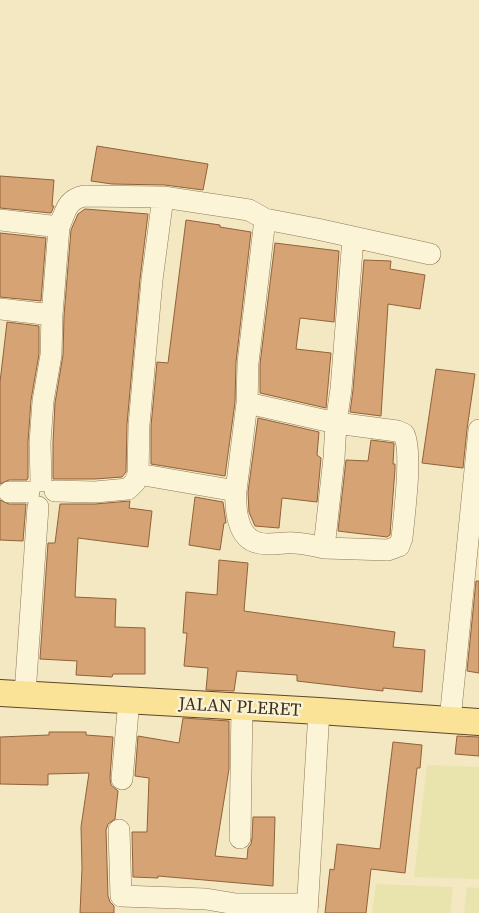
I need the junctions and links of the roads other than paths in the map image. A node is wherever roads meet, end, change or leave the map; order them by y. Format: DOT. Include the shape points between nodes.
graph roads {
  1 [pos="163,197"];
  2 [pos="265,219"];
  3 [pos="0,220"];
  4 [pos="59,227"];
  5 [pos="353,238"];
  6 [pos="430,254"];
  7 [pos="0,309"];
  8 [pos="52,315"];
  9 [pos="247,403"];
  10 [pos="336,423"];
  11 [pos="479,430"];
  12 [pos="138,474"];
  13 [pos="236,491"];
  14 [pos="34,493"];
  15 [pos="324,548"];
  16 [pos="12,694"];
  17 [pos="129,700"];
  18 [pos="242,708"];
  19 [pos="319,710"];
  20 [pos="450,720"];
  21 [pos="479,722"];
  22 [pos="122,779"];
  23 [pos="120,830"];
  24 [pos="240,838"];
  25 [pos="120,905"];
  26 [pos="206,906"];
  27 [pos="307,909"];
  1 -- 2 [label="street" via="249,210"];
  1 -- 4 [label="street" via="75,198"];
  1 -- 12 [label="street" via="152,280"];
  2 -- 5 [label="street"];
  2 -- 9 [label="street" via="248,363"];
  3 -- 4 [label="street"];
  4 -- 8 [label="street"];
  5 -- 6 [label="street"];
  5 -- 10 [label="street" via="342,389"];
  7 -- 8 [label="street"];
  8 -- 14 [label="street" via="51,355"];
  9 -- 10 [label="street"];
  9 -- 13 [label="street"];
  10 -- 15 [label="street"];
  10 -- 15 [label="street" via="404,434 408,441 402,538 399,546 388,550"];
  11 -- 20 [label="street"];
  12 -- 13 [label="street"];
  12 -- 14 [label="street" via="128,489"];
  13 -- 15 [label="street" via="240,526 251,541 260,544 296,542"];
  14 -- 16 [label="street"];
  16 -- 17 [label="main road, JALAN PLERET"];
  17 -- 18 [label="main road, JALAN PLERET"];
  17 -- 22 [label="street"];
  18 -- 19 [label="main road, JALAN PLERET"];
  18 -- 24 [label="street"];
  19 -- 20 [label="main road, JALAN PLERET"];
  19 -- 27 [label="street"];
  20 -- 21 [label="main road, JALAN PLERET"];
  23 -- 25 [label="street"];
  25 -- 26 [label="street"];
  26 -- 27 [label="street" via="236,904"];
}
